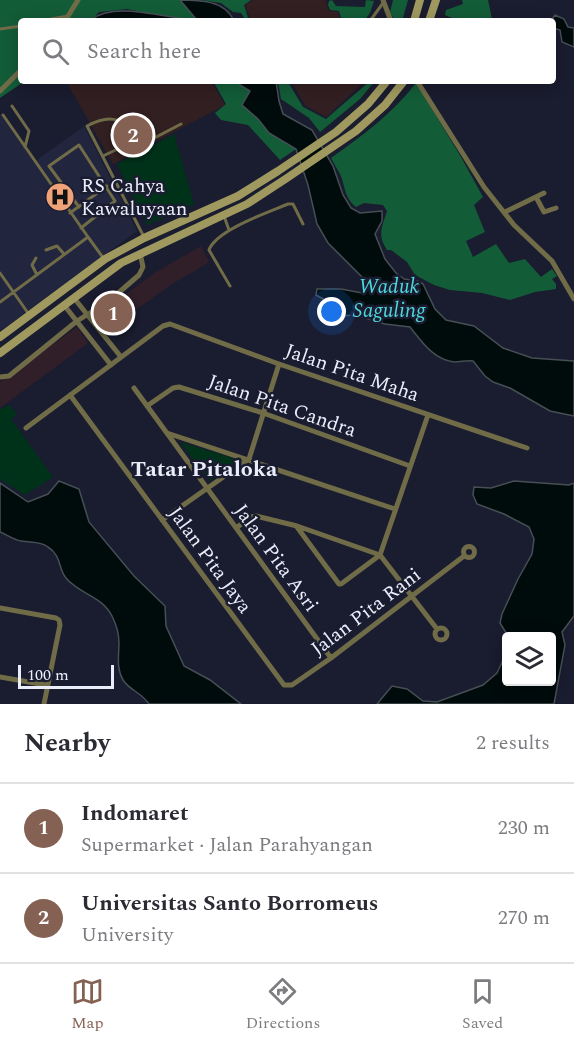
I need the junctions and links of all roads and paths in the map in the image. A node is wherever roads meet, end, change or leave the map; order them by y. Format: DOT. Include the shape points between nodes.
graph roads {
  1 [pos="78,0"];
  2 [pos="420,0"];
  3 [pos="436,0"];
  4 [pos="383,1"];
  5 [pos="68,18"];
  6 [pos="372,18"];
  7 [pos="390,18"];
  8 [pos="415,18"];
  9 [pos="430,18"];
  10 [pos="18,26"];
  11 [pos="0,29"];
  12 [pos="18,73"];
  13 [pos="385,84"];
  14 [pos="402,84"];
  15 [pos="419,84"];
  16 [pos="0,91"];
  17 [pos="12,106"];
  18 [pos="3,115"];
  19 [pos="181,124"];
  20 [pos="128,144"];
  21 [pos="25,147"];
  22 [pos="103,156"];
  23 [pos="107,186"];
  24 [pos="544,193"];
  25 [pos="536,197"];
  26 [pos="79,207"];
  27 [pos="556,208"];
  28 [pos="505,212"];
  29 [pos="70,213"];
  30 [pos="224,215"];
  31 [pos="303,224"];
  32 [pos="81,228"];
  33 [pos="167,228"];
  34 [pos="230,230"];
  35 [pos="88,237"];
  36 [pos="144,238"];
  37 [pos="171,239"];
  38 [pos="46,250"];
  39 [pos="140,253"];
  40 [pos="64,254"];
  41 [pos="36,258"];
  42 [pos="105,259"];
  43 [pos="0,273"];
  44 [pos="37,274"];
  45 [pos="230,286"];
  46 [pos="14,292"];
  47 [pos="74,298"];
  48 [pos="574,299"];
  49 [pos="0,302"];
  50 [pos="64,305"];
  51 [pos="87,314"];
  52 [pos="30,315"];
  53 [pos="77,321"];
  54 [pos="0,337"];
  55 [pos="0,353"];
  56 [pos="121,357"];
  57 [pos="279,364"];
  58 [pos="111,365"];
  59 [pos="0,376"];
  60 [pos="134,388"];
  61 [pos="70,395"];
  62 [pos="147,406"];
  63 [pos="263,413"];
  64 [pos="428,415"];
  65 [pos="26,428"];
  66 [pos="167,433"];
  67 [pos="527,448"];
  68 [pos="249,459"];
  69 [pos="410,466"];
  70 [pos="207,488"];
  71 [pos="395,509"];
  72 [pos="162,520"];
  73 [pos="297,526"];
  74 [pos="236,528"];
  75 [pos="380,555"];
  76 [pos="464,556"];
  77 [pos="411,597"];
  78 [pos="0,608"];
  79 [pos="437,629"];
  80 [pos="331,658"];
  81 [pos="0,676"];
  82 [pos="284,685"];
  83 [pos="46,686"];
  84 [pos="44,704"];
  1 -- 5 [label="street"];
  2 -- 8 [label="main road"];
  3 -- 9 [label="main road"];
  4 -- 6 [label="lane"];
  4 -- 7 [label="street"];
  10 -- 11 [label="lane"];
  12 -- 16 [label="street"];
  13 -- 33 [label="main road" via="336,132 279,171 238,196"];
  14 -- 30 [label="main road" via="386,105 342,140 247,204"];
  15 -- 28 [label="street" via="484,187"];
  17 -- 21 [label="lane" via="29,131"];
  18 -- 21 [label="lane"];
  19 -- 20 [label="lane" via="141,145"];
  20 -- 22 [label="lane"];
  20 -- 22 [label="lane" via="131,139 120,122 110,118 95,122 87,126"];
  21 -- 29 [label="lane"];
  22 -- 36 [label="lane"];
  23 -- 26 [label="lane"];
  23 -- 26 [label="lane" via="79,145 51,164 50,169"];
  23 -- 32 [label="lane" via="115,201"];
  24 -- 25 [label="street"];
  25 -- 27 [label="street" via="544,212"];
  25 -- 28 [label="street"];
  26 -- 29 [label="lane"];
  28 -- 48 [label="street" via="552,261"];
  29 -- 32 [label="lane"];
  30 -- 34 [label="lane"];
  30 -- 37 [label="main road"];
  31 -- 34 [label="lane" via="293,204 288,204"];
  32 -- 35 [label="lane"];
  33 -- 36 [label="main road"];
  33 -- 37 [label="main road"];
  34 -- 45 [label="lane" via="209,250"];
  35 -- 40 [label="lane"];
  35 -- 42 [label="lane"];
  36 -- 42 [label="main road"];
  37 -- 39 [label="main road"];
  38 -- 40 [label="lane" via="57,246"];
  39 -- 47 [label="main road"];
  39 -- 51 [label="street" via="143,267 139,275"];
  40 -- 44 [label="lane"];
  41 -- 44 [label="lane" via="32,265"];
  42 -- 52 [label="main road"];
  43 -- 46 [label="lane"];
  44 -- 46 [label="lane"];
  46 -- 49 [label="lane"];
  46 -- 52 [label="lane"];
  47 -- 50 [label="main road"];
  47 -- 51 [label="street"];
  50 -- 53 [label="street"];
  50 -- 55 [label="main road"];
  51 -- 53 [label="street"];
  51 -- 56 [label="street"];
  52 -- 54 [label="main road"];
  53 -- 58 [label="street"];
  53 -- 59 [label="street" via="9,376"];
  56 -- 57 [label="street, Jalan Pita Maha" via="167,324"];
  56 -- 58 [label="street"];
  57 -- 63 [label="street"];
  57 -- 64 [label="street, Jalan Pita Maha"];
  58 -- 61 [label="street"];
  60 -- 62 [label="street, Jalan Pita Asri"];
  61 -- 65 [label="street"];
  61 -- 72 [label="street, Jalan Pita Jaya"];
  62 -- 63 [label="street, Jalan Pita Candra" via="176,387"];
  62 -- 66 [label="street, Jalan Pita Asri"];
  63 -- 68 [label="street"];
  63 -- 69 [label="street, Jalan Pita Candra"];
  64 -- 67 [label="street, Jalan Pita Maha"];
  64 -- 69 [label="street"];
  66 -- 68 [label="street"];
  66 -- 70 [label="street, Jalan Pita Asri"];
  68 -- 70 [label="street"];
  68 -- 71 [label="street"];
  69 -- 71 [label="street"];
  70 -- 72 [label="street"];
  70 -- 74 [label="street, Jalan Pita Asri"];
  71 -- 75 [label="street"];
  72 -- 82 [label="street, Jalan Pita Jaya"];
  73 -- 74 [label="street" via="253,516"];
  73 -- 75 [label="street"];
  73 -- 75 [label="street" via="339,584"];
  74 -- 80 [label="street, Jalan Pita Asri"];
  75 -- 77 [label="street"];
  76 -- 77 [label="street, Jalan Pita Rani"];
  77 -- 79 [label="street"];
  77 -- 80 [label="street, Jalan Pita Rani"];
  78 -- 83 [label="street" via="59,620"];
  80 -- 82 [label="street, Jalan Pita Rani" via="292,685"];
  81 -- 83 [label="street"];
  83 -- 84 [label="street"];
}
